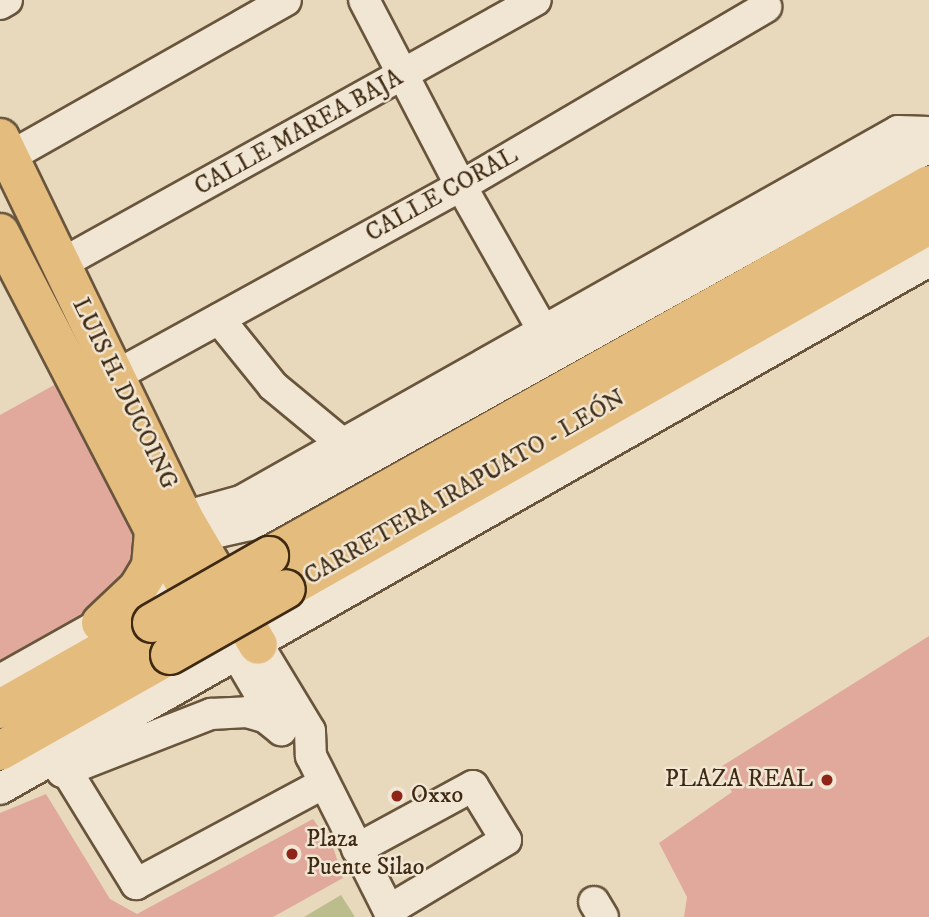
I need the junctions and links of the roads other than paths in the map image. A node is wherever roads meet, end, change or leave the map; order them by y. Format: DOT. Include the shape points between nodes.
graph roads {
  1 [pos="7,0"];
  2 [pos="246,0"];
  3 [pos="286,0"];
  4 [pos="363,0"];
  5 [pos="536,0"];
  6 [pos="0,4"];
  7 [pos="766,8"];
  8 [pos="404,76"];
  9 [pos="929,132"];
  10 [pos="3,145"];
  11 [pos="929,147"];
  12 [pos="929,185"];
  13 [pos="461,186"];
  14 [pos="929,225"];
  15 [pos="0,233"];
  16 [pos="929,261"];
  17 [pos="61,264"];
  18 [pos="219,319"];
  19 [pos="544,332"];
  20 [pos="115,376"];
  21 [pos="343,444"];
  22 [pos="169,523"];
  23 [pos="195,571"];
  24 [pos="288,578"];
  25 [pos="101,623"];
  26 [pos="161,642"];
  27 [pos="247,650"];
  28 [pos="0,680"];
  29 [pos="292,698"];
  30 [pos="0,709"];
  31 [pos="281,730"];
  32 [pos="0,751"];
  33 [pos="311,756"];
  34 [pos="66,771"];
  35 [pos="324,783"];
  36 [pos="0,789"];
  37 [pos="0,797"];
  38 [pos="357,849"];
  39 [pos="390,913"];
  1 -- 6 [label="street"];
  2 -- 10 [label="street"];
  3 -- 10 [label="street"];
  4 -- 8 [label="street"];
  5 -- 8 [label="street, CALLE MAREA BAJA"];
  7 -- 13 [label="street, CALLE CORAL"];
  8 -- 13 [label="street"];
  8 -- 17 [label="street, CALLE MAREA BAJA"];
  9 -- 19 [label="street" via="898,131"];
  10 -- 17 [label="main road, LUIS H. DUCOING"];
  11 -- 24 [label="street"];
  12 -- 24 [label="main road, CARRETERA IRAPUATO - LEÓN"];
  13 -- 18 [label="street, CALLE CORAL"];
  13 -- 19 [label="street"];
  14 -- 24 [label="main road, CARRETERA IRAPUATO - LEÓN"];
  15 -- 22 [label="main road, LUIS H. DUCOING"];
  16 -- 24 [label="street"];
  17 -- 20 [label="main road, LUIS H. DUCOING"];
  18 -- 20 [label="street, CALLE CORAL"];
  18 -- 21 [label="street" via="273,386"];
  19 -- 21 [label="street"];
  20 -- 22 [label="main road, LUIS H. DUCOING"];
  21 -- 22 [label="street" via="241,501"];
  22 -- 23 [label="main road, LUIS H. DUCOING"];
  22 -- 24 [label="street" via="219,532"];
  22 -- 25 [label="main road" via="138,588"];
  23 -- 26 [label="street"];
  23 -- 27 [label="main road, LUIS H. DUCOING"];
  24 -- 26 [label="main road, CARRETERA IRAPUATO - LEÓN, bridge"];
  24 -- 27 [label="street"];
  24 -- 29 [label="street" via="298,637 284,668"];
  25 -- 26 [label="street"];
  25 -- 28 [label="street"];
  26 -- 27 [label="street"];
  26 -- 30 [label="main road, CARRETERA IRAPUATO - LEÓN"];
  26 -- 32 [label="main road, CARRETERA IRAPUATO - LEÓN"];
  26 -- 36 [label="street"];
  27 -- 29 [label="street"];
  27 -- 31 [label="street"];
  29 -- 33 [label="street" via="310,731"];
  31 -- 33 [label="street"];
  31 -- 34 [label="street" via="265,717 247,712 211,714"];
  33 -- 35 [label="street"];
  34 -- 35 [label="street" via="136,884"];
  34 -- 37 [label="street"];
  35 -- 38 [label="street"];
  38 -- 39 [label="street"];
  38 -- 39 [label="street" via="473,786 506,840"];
}
